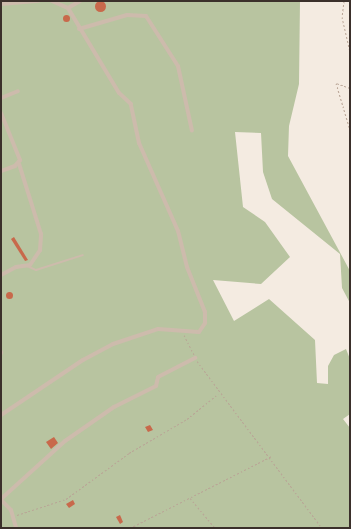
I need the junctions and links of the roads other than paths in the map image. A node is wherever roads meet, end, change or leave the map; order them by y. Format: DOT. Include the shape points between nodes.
graph roads {
  1 [pos="39,1"];
  2 [pos="52,1"];
  3 [pos="80,1"];
  4 [pos="1,4"];
  5 [pos="68,8"];
  6 [pos="79,29"];
  7 [pos="18,91"];
  8 [pos="1,98"];
  9 [pos="1,113"];
  10 [pos="192,132"];
  11 [pos="19,164"];
  12 [pos="1,171"];
  13 [pos="82,254"];
  14 [pos="26,265"];
  15 [pos="1,275"];
  16 [pos="195,358"];
  17 [pos="1,415"];
  18 [pos="1,499"];
  19 [pos="16,528"];
  1 -- 4 [label="street"];
  2 -- 5 [label="street"];
  3 -- 5 [label="street"];
  5 -- 6 [label="street"];
  6 -- 10 [label="street" via="127,15 146,16 178,66"];
  6 -- 17 [label="street" via="119,92 131,104 139,143 178,231 187,267 202,300 204,328 199,332 158,328 112,344 82,360"];
  7 -- 8 [label="street"];
  9 -- 11 [label="street" via="20,156"];
  11 -- 12 [label="street"];
  11 -- 14 [label="street" via="40,234 34,262"];
  13 -- 14 [label="lane" via="36,270"];
  14 -- 15 [label="street"];
  16 -- 18 [label="street" via="158,377 156,386 114,407 61,444"];
  18 -- 19 [label="street" via="13,516"];
}
